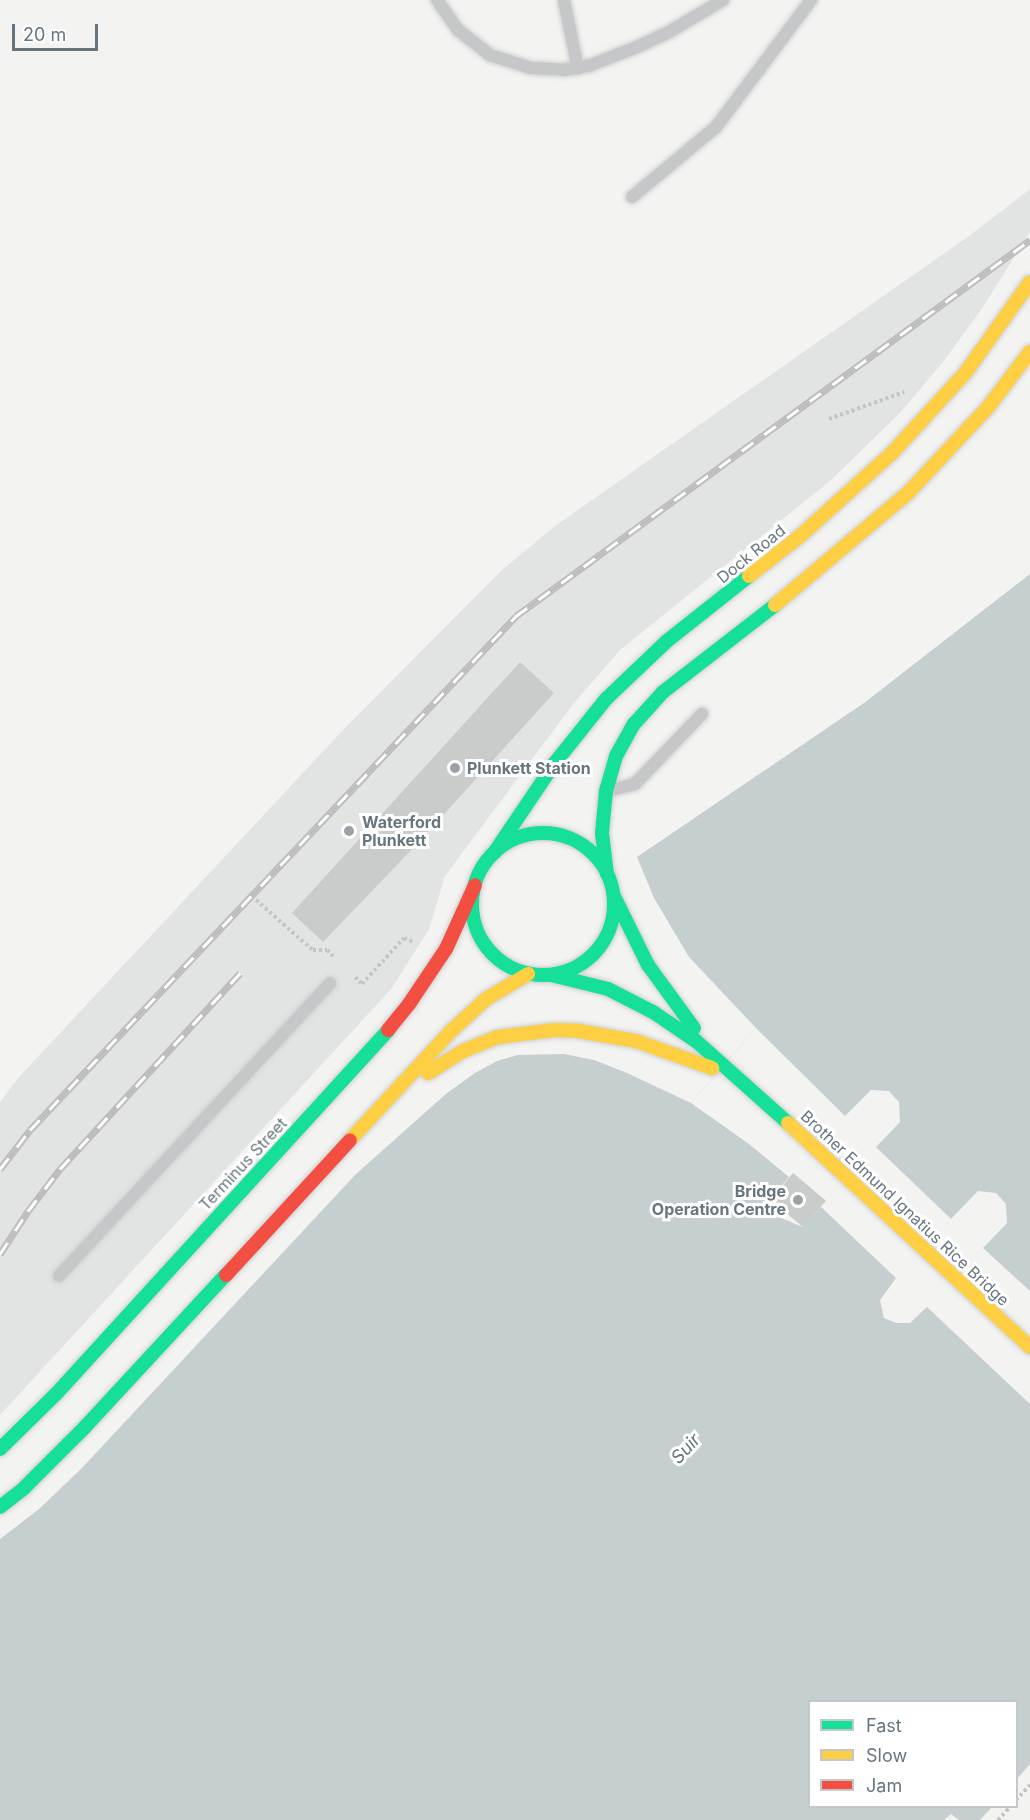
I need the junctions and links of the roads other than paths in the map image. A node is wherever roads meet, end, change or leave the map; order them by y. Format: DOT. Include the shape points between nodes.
graph roads {
  1 [pos="437,0"];
  2 [pos="564,0"];
  3 [pos="723,0"];
  4 [pos="811,0"];
  5 [pos="578,69"];
  6 [pos="632,197"];
  7 [pos="1030,282"];
  8 [pos="1030,352"];
  9 [pos="702,714"];
  10 [pos="606,791"];
  11 [pos="494,853"];
  12 [pos="607,874"];
  13 [pos="475,885"];
  14 [pos="613,895"];
  15 [pos="528,974"];
  16 [pos="550,975"];
  17 [pos="330,983"];
  18 [pos="757,1094"];
  19 [pos="365,1125"];
  20 [pos="59,1276"];
  21 [pos="1030,1347"];
  22 [pos="3,1447"];
  23 [pos="0,1507"];
  1 -- 5 [label="lane" via="458,30 490,55 531,68"];
  2 -- 5 [label="lane"];
  3 -- 5 [label="lane" via="669,32"];
  4 -- 6 [label="lane" via="716,127"];
  7 -- 11 [label="main road, Dock Road" via="966,372 917,429 829,512 625,680 566,748"];
  8 -- 10 [label="main road" via="989,406 908,493 645,710 616,756"];
  9 -- 10 [label="lane" via="635,784"];
  10 -- 12 [label="main road" via="603,842"];
  11 -- 12 [label="main road" via="504,844 526,836 557,834 589,850"];
  11 -- 13 [label="main road"];
  12 -- 14 [label="main road"];
  13 -- 15 [label="main road" via="473,912 486,947 500,960"];
  13 -- 22 [label="main road, Terminus Street" via="446,949 417,993 350,1072"];
  14 -- 16 [label="main road" via="612,921 594,954 574,968"];
  14 -- 18 [label="main road, Brother Edmund Ignatius Rice Bridge" via="669,998"];
  15 -- 16 [label="main road"];
  15 -- 19 [label="main road" via="466,1016"];
  16 -- 18 [label="main road, Brother Edmund Ignatius Rice Bridge" via="608,989 653,1012 696,1041"];
  17 -- 20 [label="lane"];
  18 -- 19 [label="main road, Brother Edmund Ignatius Rice Bridge" via="712,1068 636,1041 579,1031 533,1031 498,1036 463,1051 418,1080"];
  18 -- 21 [label="main road, Brother Edmund Ignatius Rice Bridge"];
  19 -- 23 [label="main road" via="85,1428"];
}
